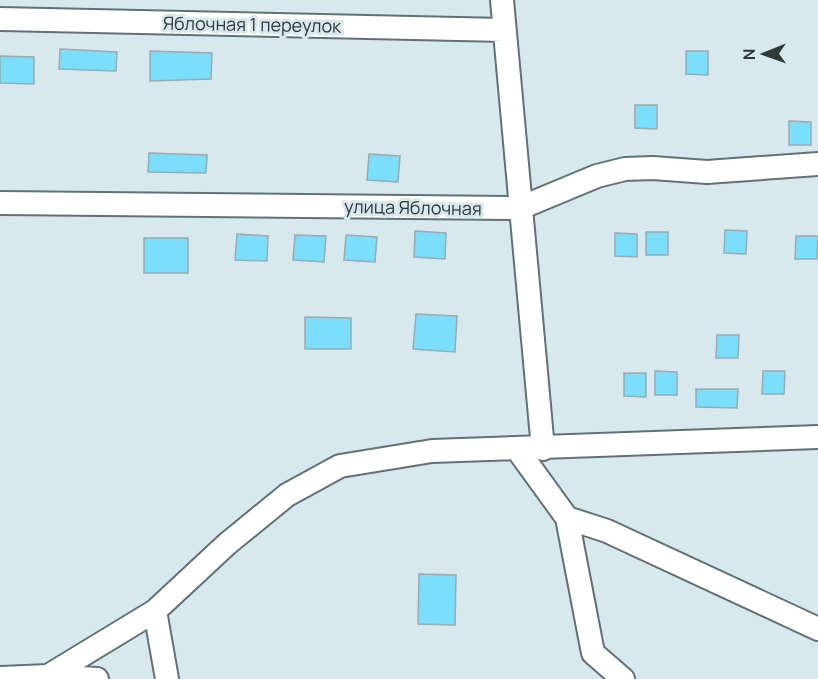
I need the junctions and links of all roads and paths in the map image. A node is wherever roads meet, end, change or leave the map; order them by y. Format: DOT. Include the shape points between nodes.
graph roads {
  1 [pos="502,0"];
  2 [pos="0,19"];
  3 [pos="504,30"];
  4 [pos="817,167"];
  5 [pos="0,203"];
  6 [pos="520,208"];
  7 [pos="818,437"];
  8 [pos="517,449"];
  9 [pos="543,449"];
  10 [pos="567,518"];
  11 [pos="155,611"];
  12 [pos="818,629"];
  13 [pos="48,676"];
  14 [pos="0,678"];
  15 [pos="97,679"];
  16 [pos="167,679"];
  17 [pos="623,679"];
  1 -- 3 [label="street"];
  2 -- 3 [label="street, Яблочная 1 переулок"];
  3 -- 6 [label="street"];
  4 -- 6 [label="street, улица Яблочная" via="707,172 625,170 597,176"];
  5 -- 6 [label="street, улица Яблочная"];
  6 -- 9 [label="street"];
  7 -- 9 [label="street"];
  8 -- 9 [label="street"];
  8 -- 10 [label="street"];
  8 -- 11 [label="street" via="432,451 340,466 286,495"];
  10 -- 12 [label="street" via="607,531"];
  10 -- 17 [label="street" via="593,653"];
  11 -- 13 [label="street"];
  11 -- 16 [label="street"];
  13 -- 14 [label="street"];
  13 -- 15 [label="street"];
}
